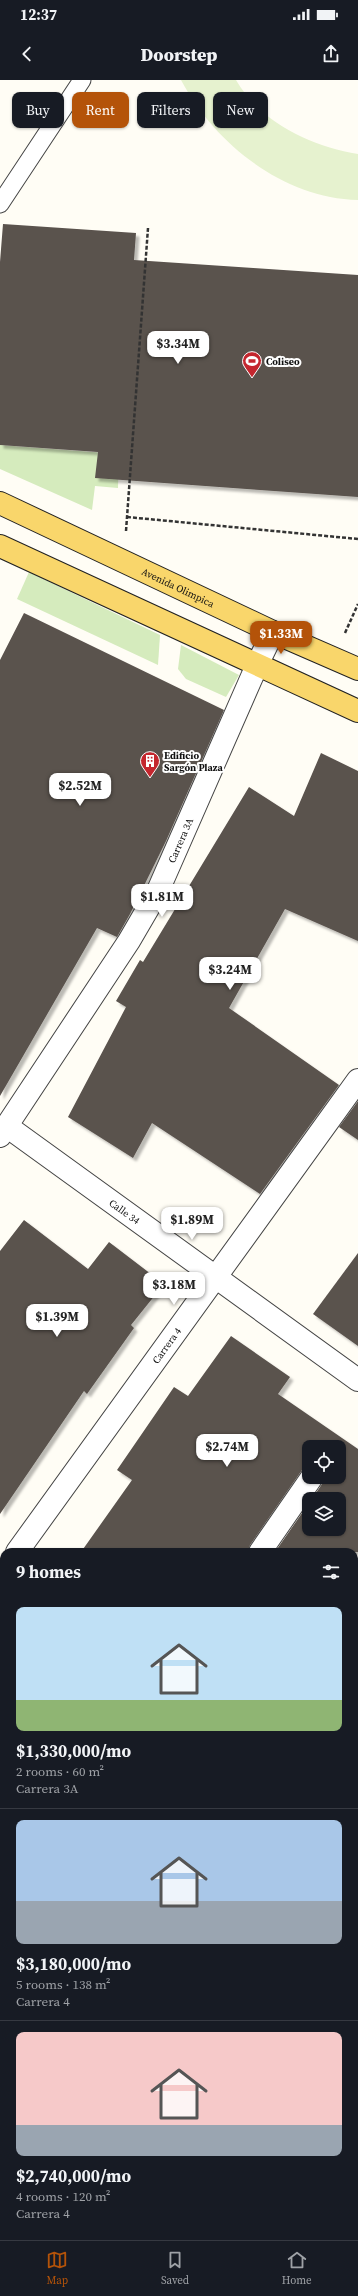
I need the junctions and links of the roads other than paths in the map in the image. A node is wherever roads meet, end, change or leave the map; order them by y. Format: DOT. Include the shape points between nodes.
graph roads {
  1 [pos="82,80"];
  2 [pos="0,204"];
  3 [pos="0,503"];
  4 [pos="0,546"];
  5 [pos="274,632"];
  6 [pos="258,663"];
  7 [pos="358,669"];
  8 [pos="358,711"];
  9 [pos="358,1080"];
  10 [pos="4,1132"];
  11 [pos="214,1278"];
  12 [pos="358,1380"];
  13 [pos="307,1484"];
  14 [pos="21,1548"];
  15 [pos="263,1548"];
  1 -- 2 [label="lane"];
  3 -- 5 [label="main road, Avenida Olimpica"];
  4 -- 6 [label="main road"];
  5 -- 6 [label="street, Carrera 3A"];
  5 -- 7 [label="main road, Avenida Olimpica"];
  6 -- 8 [label="main road"];
  6 -- 10 [label="street, Carrera 3A" via="157,893 129,941"];
  9 -- 11 [label="street, Carrera 4"];
  10 -- 11 [label="street, Calle 34"];
  11 -- 12 [label="street, Calle 34"];
  11 -- 14 [label="street, Carrera 4"];
  13 -- 15 [label="street"];
}
